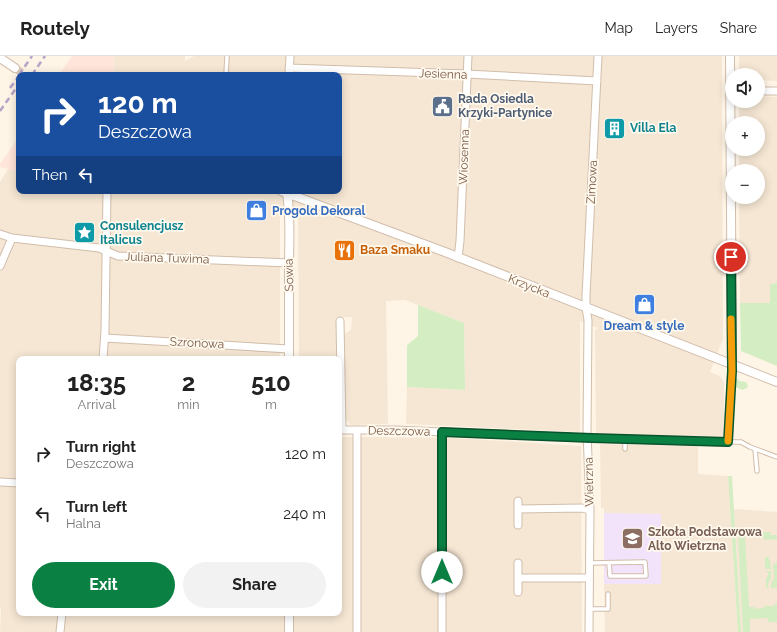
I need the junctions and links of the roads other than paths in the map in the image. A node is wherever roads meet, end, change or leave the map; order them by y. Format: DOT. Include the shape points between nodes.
graph roads {
  1 [pos="227,56"];
  2 [pos="290,56"];
  3 [pos="468,56"];
  4 [pos="598,56"];
  5 [pos="730,56"];
  6 [pos="0,58"];
  7 [pos="15,68"];
  8 [pos="730,68"];
  9 [pos="289,71"];
  10 [pos="226,72"];
  11 [pos="467,74"];
  12 [pos="597,81"];
  13 [pos="765,91"];
  14 [pos="777,91"];
  15 [pos="731,108"];
  16 [pos="107,194"];
  17 [pos="286,194"];
  18 [pos="290,194"];
  19 [pos="0,234"];
  20 [pos="12,238"];
  21 [pos="106,251"];
  22 [pos="458,258"];
  23 [pos="289,263"];
  24 [pos="0,266"];
  25 [pos="586,308"];
  26 [pos="340,321"];
  27 [pos="105,338"];
  28 [pos="289,349"];
  29 [pos="104,356"];
  30 [pos="290,356"];
  31 [pos="340,356"];
  32 [pos="732,364"];
  33 [pos="777,382"];
  34 [pos="342,430"];
  35 [pos="357,430"];
  36 [pos="442,432"];
  37 [pos="588,438"];
  38 [pos="625,440"];
  39 [pos="728,442"];
  40 [pos="625,449"];
  41 [pos="755,449"];
  42 [pos="777,457"];
  43 [pos="757,472"];
  44 [pos="0,482"];
  45 [pos="16,483"];
  46 [pos="518,500"];
  47 [pos="518,509"];
  48 [pos="590,510"];
  49 [pos="518,525"];
  50 [pos="609,562"];
  51 [pos="518,563"];
  52 [pos="589,563"];
  53 [pos="518,578"];
  54 [pos="589,578"];
  55 [pos="518,592"];
  56 [pos="608,594"];
  57 [pos="589,609"];
  58 [pos="62,616"];
  59 [pos="289,616"];
  60 [pos="60,632"];
  61 [pos="289,632"];
  62 [pos="357,632"];
  63 [pos="442,632"];
  64 [pos="589,632"];
  1 -- 10 [label="lane"];
  2 -- 9 [label="street"];
  3 -- 11 [label="street, Wiosenna"];
  4 -- 12 [label="street, Zimowa"];
  5 -- 8 [label="street"];
  6 -- 7 [label="street"];
  9 -- 11 [label="street, Jesienna"];
  11 -- 12 [label="street, Jesienna"];
  11 -- 22 [label="street, Wiosenna"];
  12 -- 25 [label="street, Zimowa"];
  13 -- 14 [label="street"];
  15 -- 32 [label="street"];
  16 -- 21 [label="street"];
  17 -- 23 [label="street, Sowia" via="290,207"];
  18 -- 22 [label="street, Krzycka"];
  19 -- 20 [label="street, Juliana Tuwima"];
  20 -- 21 [label="street, Juliana Tuwima" via="99,248"];
  20 -- 24 [label="street"];
  21 -- 23 [label="street, Juliana Tuwima" via="118,256"];
  21 -- 27 [label="street"];
  22 -- 25 [label="street, Krzycka"];
  23 -- 28 [label="street, Sowia"];
  25 -- 32 [label="street, Krzycka"];
  25 -- 37 [label="street, Wietrzna"];
  26 -- 31 [label="street, Deszczowa"];
  27 -- 28 [label="street, Szronowa"];
  27 -- 29 [label="street"];
  28 -- 30 [label="street, Sowia"];
  32 -- 33 [label="street, Krzycka"];
  32 -- 39 [label="street"];
  34 -- 35 [label="street, Deszczowa"];
  35 -- 36 [label="street, Deszczowa"];
  35 -- 62 [label="street, Deszczowa"];
  36 -- 37 [label="street, Deszczowa"];
  36 -- 63 [label="street"];
  37 -- 38 [label="street, Deszczowa"];
  37 -- 48 [label="street, Wietrzna"];
  38 -- 39 [label="street, Deszczowa"];
  38 -- 40 [label="lane"];
  39 -- 41 [label="lane" via="741,442"];
  41 -- 42 [label="lane"];
  41 -- 43 [label="lane"];
  44 -- 45 [label="street"];
  46 -- 47 [label="street"];
  47 -- 48 [label="street"];
  47 -- 49 [label="street"];
  48 -- 52 [label="street, Wietrzna"];
  50 -- 50 [label="lane" via="610,576 646,576 646,562"];
  50 -- 52 [label="lane"];
  51 -- 53 [label="street"];
  52 -- 54 [label="street, Wietrzna"];
  53 -- 54 [label="street"];
  53 -- 55 [label="street"];
  54 -- 57 [label="street, Wietrzna"];
  56 -- 57 [label="lane" via="608,609"];
  57 -- 64 [label="street, Wietrzna"];
  58 -- 60 [label="street"];
  59 -- 61 [label="street"];
}
